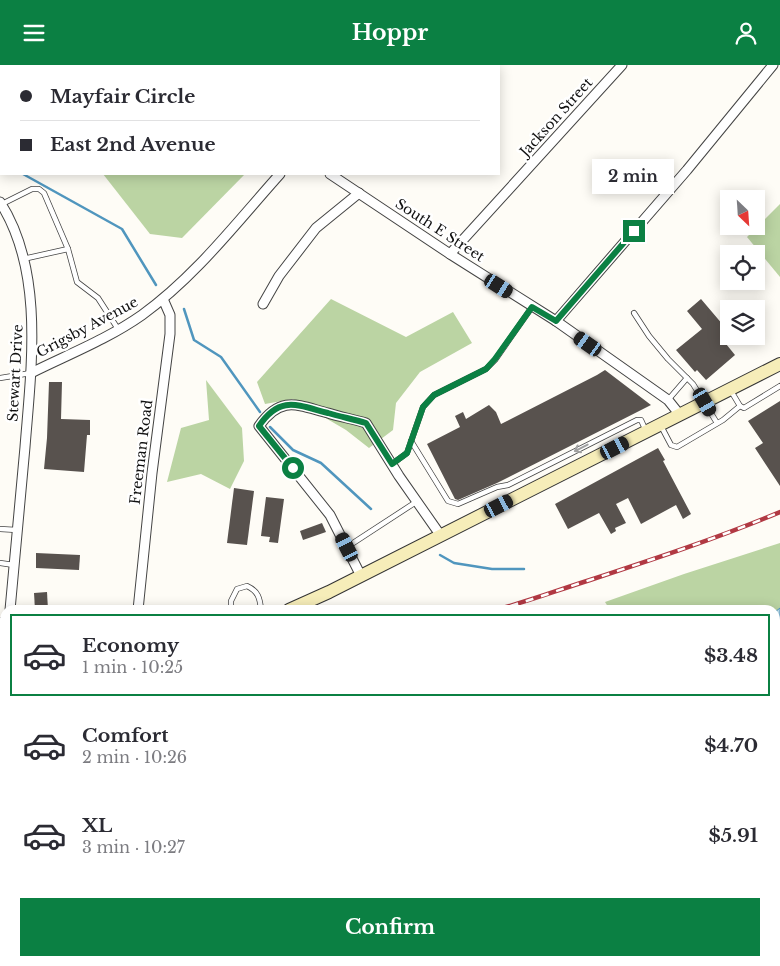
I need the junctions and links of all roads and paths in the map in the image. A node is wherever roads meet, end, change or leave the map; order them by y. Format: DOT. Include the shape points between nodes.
graph roads {
  1 [pos="622,65"];
  2 [pos="771,66"];
  3 [pos="780,73"];
  4 [pos="279,175"];
  5 [pos="332,175"];
  6 [pos="359,193"];
  7 [pos="1,203"];
  8 [pos="68,249"];
  9 [pos="450,254"];
  10 [pos="23,259"];
  11 [pos="163,299"];
  12 [pos="263,304"];
  13 [pos="532,307"];
  14 [pos="634,313"];
  15 [pos="556,321"];
  16 [pos="118,329"];
  17 [pos="780,365"];
  18 [pos="31,373"];
  19 [pos="0,378"];
  20 [pos="687,378"];
  21 [pos="780,386"];
  22 [pos="730,389"];
  23 [pos="668,400"];
  24 [pos="705,402"];
  25 [pos="740,407"];
  26 [pos="680,415"];
  27 [pos="717,423"];
  28 [pos="660,425"];
  29 [pos="647,432"];
  30 [pos="411,441"];
  31 [pos="392,464"];
  32 [pos="564,465"];
  33 [pos="416,501"];
  34 [pos="0,529"];
  35 [pos="18,530"];
  36 [pos="441,536"];
  37 [pos="347,547"];
  38 [pos="0,563"];
  39 [pos="14,565"];
  40 [pos="361,576"];
  41 [pos="10,605"];
  42 [pos="139,605"];
  43 [pos="231,605"];
  44 [pos="261,605"];
  45 [pos="300,605"];
  1 -- 9 [label="street, Jackson Street"];
  2 -- 3 [label="street"];
  2 -- 15 [label="street" via="687,170"];
  4 -- 11 [label="street, Grigsby Avenue" via="196,270"];
  5 -- 6 [label="street, South E Street"];
  6 -- 9 [label="street, South E Street"];
  6 -- 12 [label="street" via="316,228 279,276"];
  7 -- 8 [label="lane" via="38,189 47,199"];
  7 -- 10 [label="street, Stewart Drive"];
  8 -- 10 [label="lane"];
  8 -- 16 [label="lane" via="77,282 98,298"];
  9 -- 13 [label="street, South E Street"];
  10 -- 18 [label="street, Stewart Drive" via="32,305"];
  11 -- 16 [label="street, Grigsby Avenue"];
  11 -- 42 [label="street, Freeman Road" via="170,315 170,334"];
  13 -- 15 [label="street, South E Street"];
  13 -- 30 [label="lane" via="486,369 434,395 423,407"];
  14 -- 20 [label="lane" via="656,344"];
  15 -- 23 [label="street, South E Street"];
  16 -- 18 [label="street, Grigsby Avenue"];
  17 -- 22 [label="main road"];
  18 -- 19 [label="lane"];
  18 -- 35 [label="street, Stewart Drive"];
  20 -- 23 [label="lane"];
  20 -- 24 [label="lane"];
  21 -- 25 [label="lane"];
  22 -- 24 [label="main road"];
  22 -- 25 [label="lane"];
  23 -- 26 [label="street, South E Street"];
  24 -- 26 [label="main road"];
  24 -- 27 [label="lane"];
  25 -- 27 [label="lane"];
  26 -- 28 [label="main road"];
  27 -- 28 [label="lane" via="677,447 672,445"];
  28 -- 29 [label="main road"];
  29 -- 32 [label="main road"];
  29 -- 32 [label="lane, one-way" via="641,420 637,420"];
  30 -- 31 [label="lane" via="407,453"];
  30 -- 32 [label="lane" via="448,501 458,504"];
  31 -- 33 [label="street"];
  31 -- 37 [label="street" via="366,423 308,406 277,407 259,426 330,515"];
  32 -- 36 [label="main road"];
  33 -- 36 [label="street"];
  33 -- 37 [label="lane"];
  34 -- 35 [label="lane"];
  35 -- 39 [label="street, Stewart Drive"];
  36 -- 40 [label="main road"];
  37 -- 40 [label="street"];
  38 -- 39 [label="lane"];
  39 -- 41 [label="street, Stewart Drive"];
  40 -- 45 [label="main road"];
  43 -- 44 [label="lane" via="237,589 247,586 254,589"];
}
